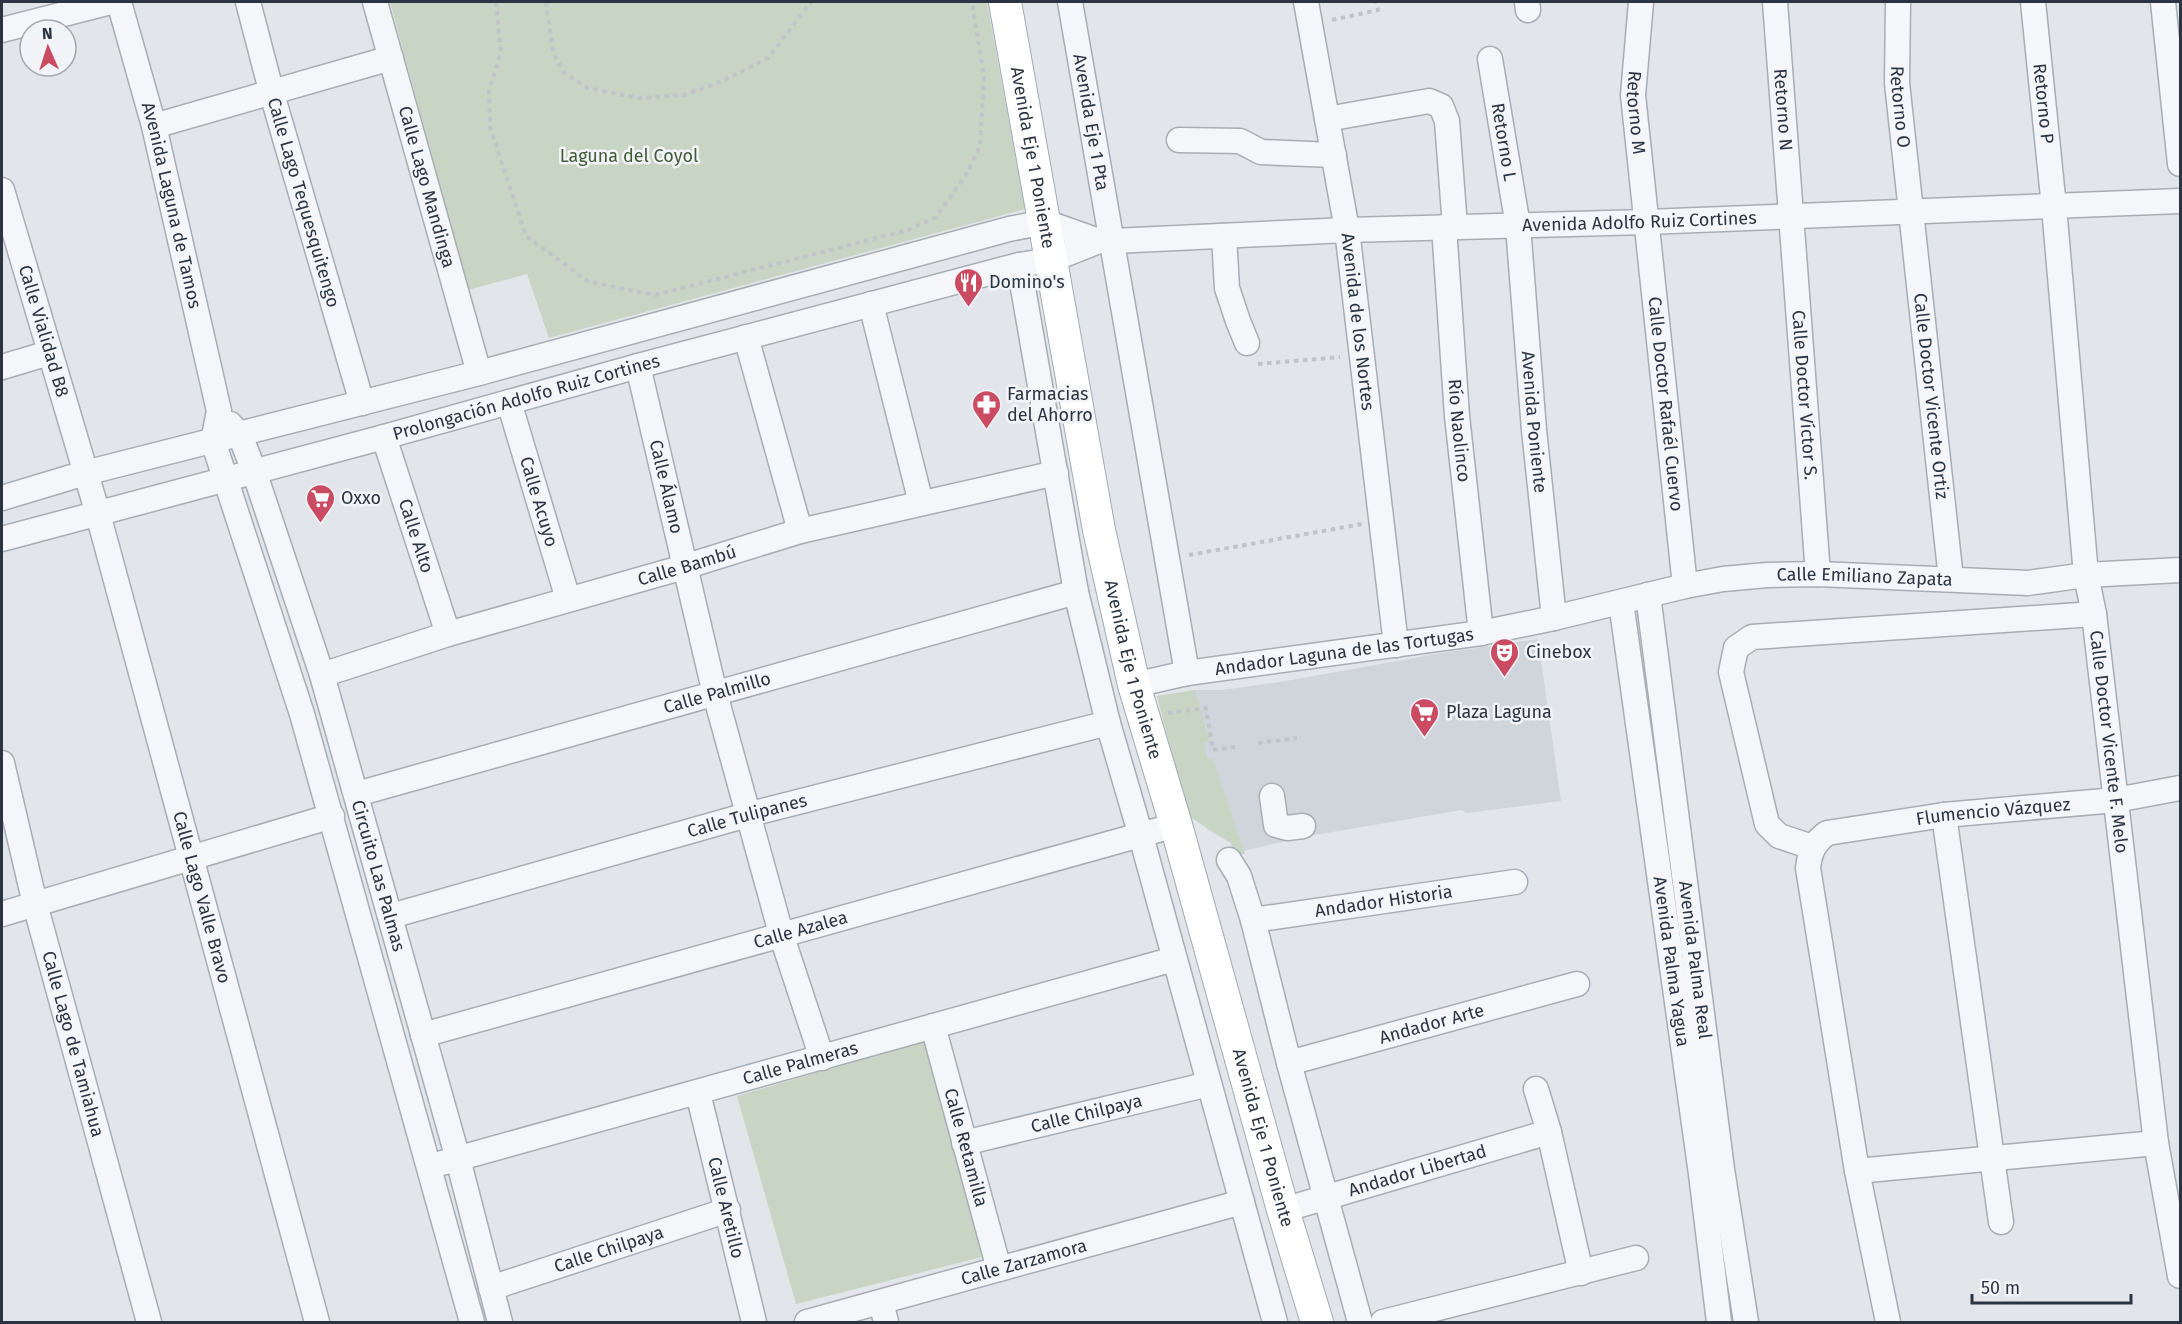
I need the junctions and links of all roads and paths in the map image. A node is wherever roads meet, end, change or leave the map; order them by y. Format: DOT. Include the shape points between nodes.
graph roads {
  1 [pos="111,2"];
  2 [pos="119,2"];
  3 [pos="248,2"];
  4 [pos="375,2"];
  5 [pos="496,2"];
  6 [pos="546,2"];
  7 [pos="811,2"];
  8 [pos="972,2"];
  9 [pos="1005,2"];
  10 [pos="1070,2"];
  11 [pos="1376,2"];
  12 [pos="1641,2"];
  13 [pos="1775,2"];
  14 [pos="1898,2"];
  15 [pos="2033,2"];
  16 [pos="2163,2"];
  17 [pos="1308,13"];
  18 [pos="2,30"];
  19 [pos="391,58"];
  20 [pos="1490,59"];
  21 [pos="272,94"];
  22 [pos="1327,119"];
  23 [pos="154,126"];
  24 [pos="1179,140"];
  25 [pos="1334,155"];
  26 [pos="2181,164"];
  27 [pos="2,190"];
  28 [pos="2181,201"];
  29 [pos="2054,207"];
  30 [pos="1912,212"];
  31 [pos="1791,217"];
  32 [pos="1045,222"];
  33 [pos="1647,222"];
  34 [pos="1518,226"];
  35 [pos="1449,227"];
  36 [pos="7,229"];
  37 [pos="1347,230"];
  38 [pos="1224,236"];
  39 [pos="1106,241"];
  40 [pos="1051,260"];
  41 [pos="1019,265"];
  42 [pos="842,274"];
  43 [pos="863,306"];
  44 [pos="656,325"];
  45 [pos="746,337"];
  46 [pos="49,353"];
  47 [pos="1251,353"];
  48 [pos="1361,355"];
  49 [pos="666,358"];
  50 [pos="638,366"];
  51 [pos="2,367"];
  52 [pos="479,372"];
  53 [pos="509,402"];
  54 [pos="362,403"];
  55 [pos="219,411"];
  56 [pos="240,435"];
  57 [pos="384,437"];
  58 [pos="213,441"];
  59 [pos="254,471"];
  60 [pos="85,473"];
  61 [pos="1056,473"];
  62 [pos="224,479"];
  63 [pos="2,498"];
  64 [pos="921,503"];
  65 [pos="98,514"];
  66 [pos="1381,521"];
  67 [pos="800,531"];
  68 [pos="2,539"];
  69 [pos="1167,559"];
  70 [pos="684,567"];
  71 [pos="2181,570"];
  72 [pos="1818,574"];
  73 [pos="2086,575"];
  74 [pos="1951,579"];
  75 [pos="1685,586"];
  76 [pos="1076,592"];
  77 [pos="1648,595"];
  78 [pos="568,599"];
  79 [pos="1620,602"];
  80 [pos="2094,614"];
  81 [pos="1554,618"];
  82 [pos="1481,633"];
  83 [pos="448,634"];
  84 [pos="1396,645"];
  85 [pos="1187,673"];
  86 [pos="322,675"];
  87 [pos="1134,685"];
  88 [pos="715,694"];
  89 [pos="1161,714"];
  90 [pos="1108,723"];
  91 [pos="1297,738"];
  92 [pos="1258,743"];
  93 [pos="1235,747"];
  94 [pos="2,763"];
  95 [pos="2181,788"];
  96 [pos="357,794"];
  97 [pos="1272,796"];
  98 [pos="2116,800"];
  99 [pos="1944,815"];
  100 [pos="332,816"];
  101 [pos="747,816"];
  102 [pos="1176,825"];
  103 [pos="1303,826"];
  104 [pos="1141,836"];
  105 [pos="1812,847"];
  106 [pos="191,859"];
  107 [pos="1229,860"];
  108 [pos="1683,876"];
  109 [pos="1659,880"];
  110 [pos="1515,882"];
  111 [pos="35,904"];
  112 [pos="2,914"];
  113 [pos="391,916"];
  114 [pos="1253,920"];
  115 [pos="782,937"];
  116 [pos="1173,959"];
  117 [pos="1577,984"];
  118 [pos="933,1026"];
  119 [pos="423,1035"];
  120 [pos="822,1058"];
  121 [pos="1288,1063"];
  122 [pos="1209,1084"];
  123 [pos="1536,1089"];
  124 [pos="698,1093"];
  125 [pos="1549,1132"];
  126 [pos="964,1143"];
  127 [pos="2156,1143"];
  128 [pos="458,1159"];
  129 [pos="1993,1159"];
  130 [pos="428,1168"];
  131 [pos="1711,1171"];
  132 [pos="1857,1171"];
  133 [pos="1325,1198"];
  134 [pos="1242,1202"];
  135 [pos="728,1209"];
  136 [pos="1283,1210"];
  137 [pos="2001,1222"];
  138 [pos="1636,1258"];
  139 [pos="999,1269"];
  140 [pos="1581,1273"];
  141 [pos="2181,1276"];
  142 [pos="491,1288"];
  143 [pos="883,1312"];
  144 [pos="468,1322"];
  145 [pos="148,1323"];
  146 [pos="317,1323"];
  147 [pos="500,1323"];
  148 [pos="754,1323"];
  149 [pos="807,1323"];
  150 [pos="1275,1323"];
  151 [pos="1317,1323"];
  152 [pos="1360,1323"];
  153 [pos="1383,1323"];
  154 [pos="1719,1323"];
  155 [pos="1746,1323"];
  156 [pos="1888,1323"];
  1 -- 18 [label="street"];
  2 -- 23 [label="street, Avenida Laguna de Tamos"];
  3 -- 21 [label="street, Calle Lago Tequesquitengo"];
  4 -- 19 [label="street, Calle Lago Mandinga"];
  5 -- 8 [label="path" via="501,52 489,91 489,127 526,236 589,282 655,295 909,230 936,217 966,175 980,146 984,77"];
  6 -- 7 [label="path" via="553,52 564,72 588,88 638,98 684,95 768,58"];
  9 -- 32 [label="main road, Avenida Eje 1 Poniente"];
  10 -- 39 [label="street, Avenida Eje 1 Pta"];
  11 -- 17 [label="path" via="1378,10"];
  12 -- 33 [label="street, Retorno M" via="1633,95"];
  13 -- 31 [label="street, Retorno N"];
  14 -- 30 [label="street, Retorno O" via="1897,83"];
  15 -- 29 [label="street, Retorno P"];
  16 -- 26 [label="street"];
  17 -- 22 [label="street, Avenida de los Nortes"];
  19 -- 21 [label="street"];
  19 -- 52 [label="street, Calle Lago Mandinga"];
  20 -- 34 [label="street, Retorno L"];
  21 -- 23 [label="street"];
  21 -- 54 [label="street, Calle Lago Tequesquitengo"];
  22 -- 25 [label="street, Avenida de los Nortes"];
  22 -- 35 [label="street, Río Naolinco" via="1429,101 1441,106 1447,121"];
  23 -- 55 [label="street, Avenida Laguna de Tamos"];
  24 -- 25 [label="street" via="1240,141 1261,152"];
  25 -- 37 [label="street, Avenida de los Nortes"];
  27 -- 36 [label="street, Calle Vialidad B8"];
  28 -- 29 [label="street, Avenida Adolfo Ruiz Cortines"];
  29 -- 30 [label="street, Avenida Adolfo Ruiz Cortines"];
  29 -- 73 [label="street, Calle Doctor Vicente F. Melo"];
  30 -- 31 [label="street, Avenida Adolfo Ruiz Cortines"];
  30 -- 74 [label="street, Calle Doctor Vicente Ortiz"];
  31 -- 33 [label="street, Avenida Adolfo Ruiz Cortines"];
  31 -- 72 [label="street, Calle Doctor Víctor S."];
  32 -- 39 [label="street, Avenida Adolfo Ruiz Cortines"];
  32 -- 40 [label="main road, Avenida Eje 1 Poniente"];
  32 -- 42 [label="street, Prolongación Adolfo Ruiz Cortines"];
  33 -- 34 [label="street, Avenida Adolfo Ruiz Cortines"];
  33 -- 75 [label="street, Calle Doctor Rafaél Cuervo"];
  34 -- 35 [label="street, Avenida Adolfo Ruiz Cortines"];
  34 -- 81 [label="street, Avenida Poniente"];
  35 -- 37 [label="street, Avenida Adolfo Ruiz Cortines"];
  35 -- 82 [label="street, Río Naolinco" via="1457,416"];
  36 -- 46 [label="street, Calle Vialidad B8"];
  37 -- 38 [label="street, Avenida Adolfo Ruiz Cortines"];
  37 -- 48 [label="street, Avenida de los Nortes"];
  38 -- 39 [label="street, Avenida Adolfo Ruiz Cortines"];
  38 -- 47 [label="street" via="1227,288"];
  39 -- 40 [label="street, Avenida Adolfo Ruiz Cortines"];
  39 -- 69 [label="street, Avenida Eje 1 Pta"];
  40 -- 41 [label="street, Prolongación Adolfo Ruiz Cortines"];
  40 -- 87 [label="main road, Avenida Eje 1 Poniente" via="1099,530"];
  41 -- 43 [label="street, Prolongación Adolfo Ruiz Cortines"];
  41 -- 61 [label="street, Avenida Eje 1 Poniente"];
  42 -- 43 [label="street"];
  42 -- 44 [label="street, Prolongación Adolfo Ruiz Cortines"];
  43 -- 45 [label="street, Prolongación Adolfo Ruiz Cortines"];
  43 -- 64 [label="street"];
  44 -- 49 [label="street"];
  44 -- 52 [label="street, Prolongación Adolfo Ruiz Cortines"];
  45 -- 49 [label="street, Prolongación Adolfo Ruiz Cortines"];
  45 -- 67 [label="street"];
  46 -- 51 [label="street"];
  46 -- 60 [label="street, Calle Vialidad B8"];
  47 -- 48 [label="path"];
  48 -- 66 [label="street, Avenida de los Nortes"];
  49 -- 50 [label="street, Prolongación Adolfo Ruiz Cortines"];
  50 -- 53 [label="street, Prolongación Adolfo Ruiz Cortines"];
  50 -- 70 [label="street, Calle Álamo"];
  52 -- 54 [label="street, Prolongación Adolfo Ruiz Cortines"];
  53 -- 57 [label="street, Prolongación Adolfo Ruiz Cortines"];
  53 -- 78 [label="street, Calle Acuyo"];
  54 -- 56 [label="street, Prolongación Adolfo Ruiz Cortines"];
  55 -- 56 [label="street, Avenida Laguna de Tamos"];
  55 -- 58 [label="street, Avenida Laguna de Tamos"];
  56 -- 58 [label="street, Prolongación Adolfo Ruiz Cortines"];
  56 -- 59 [label="street, Circuito Las Palmas"];
  57 -- 59 [label="street, Prolongación Adolfo Ruiz Cortines"];
  57 -- 83 [label="street, Calle Alto"];
  58 -- 60 [label="street, Prolongación Adolfo Ruiz Cortines"];
  58 -- 62 [label="street, Circuito Las Palmas"];
  59 -- 62 [label="street, Prolongación Adolfo Ruiz Cortines"];
  59 -- 86 [label="street, Circuito Las Palmas"];
  60 -- 63 [label="street, Prolongación Adolfo Ruiz Cortines"];
  60 -- 65 [label="street, Calle Lago Valle Bravo"];
  61 -- 64 [label="street, Calle Bambú"];
  61 -- 76 [label="street, Avenida Eje 1 Poniente"];
  62 -- 65 [label="street, Prolongación Adolfo Ruiz Cortines"];
  62 -- 100 [label="street, Circuito Las Palmas"];
  64 -- 67 [label="street, Calle Bambú"];
  65 -- 68 [label="street, Prolongación Adolfo Ruiz Cortines"];
  65 -- 106 [label="street, Calle Lago Valle Bravo"];
  66 -- 69 [label="path"];
  66 -- 84 [label="street, Avenida de los Nortes"];
  67 -- 70 [label="street, Calle Bambú"];
  69 -- 85 [label="street, Avenida Eje 1 Pta"];
  70 -- 78 [label="street, Calle Bambú"];
  70 -- 88 [label="street, Calle Álamo"];
  71 -- 73 [label="street, Calle Emiliano Zapata"];
  72 -- 74 [label="street, Calle Emiliano Zapata"];
  72 -- 75 [label="street, Calle Emiliano Zapata" via="1767,575"];
  73 -- 74 [label="street, Calle Emiliano Zapata" via="2028,583"];
  73 -- 80 [label="street, Calle Doctor Vicente F. Melo"];
  75 -- 77 [label="street, Calle Emiliano Zapata"];
  76 -- 88 [label="street, Calle Palmillo"];
  76 -- 90 [label="street, Avenida Eje 1 Poniente"];
  77 -- 79 [label="street, Calle Emiliano Zapata"];
  77 -- 108 [label="street, Avenida Palma Real"];
  78 -- 83 [label="street, Calle Bambú"];
  79 -- 81 [label="street, Calle Emiliano Zapata"];
  79 -- 109 [label="street, Avenida Palma Yagua"];
  80 -- 98 [label="street, Calle Doctor Vicente F. Melo"];
  80 -- 105 [label="street" via="1752,637 1736,648 1731,672 1767,824 1779,836"];
  81 -- 82 [label="street, Andador Laguna de las Tortugas"];
  82 -- 84 [label="street, Andador Laguna de las Tortugas"];
  83 -- 86 [label="street, Calle Bambú"];
  84 -- 85 [label="street, Andador Laguna de las Tortugas"];
  85 -- 87 [label="street, Andador Laguna de las Tortugas"];
  86 -- 96 [label="street, Circuito Las Palmas"];
  87 -- 102 [label="main road, Avenida Eje 1 Poniente"];
  88 -- 96 [label="street, Calle Palmillo"];
  88 -- 101 [label="street, Calle Álamo"];
  89 -- 93 [label="path" via="1206,708 1213,750"];
  90 -- 101 [label="street, Calle Tulipanes"];
  90 -- 104 [label="street, Avenida Eje 1 Poniente"];
  91 -- 92 [label="path"];
  94 -- 111 [label="street, Calle Lago de Tamiahua"];
  95 -- 98 [label="street, Flumencio Vázquez"];
  96 -- 113 [label="street, Circuito Las Palmas"];
  97 -- 103 [label="street" via="1276,825"];
  98 -- 99 [label="street, Flumencio Vázquez"];
  98 -- 127 [label="street, Calle Doctor Vicente F. Melo"];
  99 -- 105 [label="street, Flumencio Vázquez" via="1827,833"];
  99 -- 129 [label="street"];
  100 -- 106 [label="street"];
  100 -- 130 [label="street, Circuito Las Palmas"];
  101 -- 113 [label="street, Calle Tulipanes"];
  101 -- 115 [label="street, Calle Álamo"];
  102 -- 104 [label="street, Calle Azalea"];
  102 -- 136 [label="main road, Avenida Eje 1 Poniente"];
  104 -- 115 [label="street, Calle Azalea"];
  104 -- 116 [label="street, Avenida Eje 1 Poniente"];
  105 -- 132 [label="street" via="1808,868"];
  106 -- 111 [label="street"];
  106 -- 146 [label="street, Calle Lago Valle Bravo"];
  107 -- 114 [label="street" via="1239,876"];
  108 -- 109 [label="street"];
  108 -- 131 [label="street, Avenida Palma Real"];
  109 -- 131 [label="street, Avenida Palma Yagua"];
  110 -- 114 [label="street, Andador Historia"];
  111 -- 112 [label="street"];
  111 -- 145 [label="street, Calle Lago de Tamiahua"];
  113 -- 119 [label="street, Circuito Las Palmas"];
  114 -- 121 [label="street"];
  115 -- 119 [label="street, Calle Azalea"];
  115 -- 120 [label="street, Calle Álamo"];
  116 -- 118 [label="street, Calle Palmeras"];
  116 -- 122 [label="street, Avenida Eje 1 Poniente"];
  117 -- 121 [label="street, Andador Arte"];
  118 -- 120 [label="street, Calle Palmeras"];
  118 -- 126 [label="street, Calle Retamilla"];
  119 -- 128 [label="street, Circuito Las Palmas"];
  120 -- 124 [label="street, Calle Palmeras"];
  121 -- 133 [label="street"];
  122 -- 126 [label="street, Calle Chilpaya"];
  122 -- 134 [label="street, Avenida Eje 1 Poniente"];
  123 -- 125 [label="street"];
  124 -- 128 [label="street, Calle Palmeras"];
  124 -- 135 [label="street, Calle Aretillo"];
  125 -- 133 [label="street, Andador Libertad"];
  125 -- 140 [label="street"];
  126 -- 139 [label="street, Calle Retamilla"];
  127 -- 129 [label="street"];
  127 -- 141 [label="street, Calle Doctor Vicente F. Melo"];
  128 -- 130 [label="street, Calle Palmeras"];
  128 -- 142 [label="street, Circuito Las Palmas"];
  129 -- 132 [label="street"];
  129 -- 137 [label="street"];
  130 -- 144 [label="street, Circuito Las Palmas"];
  131 -- 154 [label="street, Avenida Palma Yagua"];
  131 -- 155 [label="street, Avenida Palma Real"];
  132 -- 156 [label="street"];
  133 -- 136 [label="street, Andador Libertad"];
  133 -- 152 [label="street"];
  134 -- 139 [label="street, Calle Zarzamora"];
  134 -- 150 [label="street, Avenida Eje 1 Poniente"];
  135 -- 142 [label="street, Calle Chilpaya"];
  135 -- 148 [label="street, Calle Aretillo"];
  136 -- 151 [label="main road, Avenida Eje 1 Poniente"];
  138 -- 140 [label="street"];
  139 -- 143 [label="street, Calle Zarzamora"];
  140 -- 153 [label="street"];
  142 -- 147 [label="street, Circuito Las Palmas"];
  143 -- 149 [label="street, Calle Zarzamora"];
}
